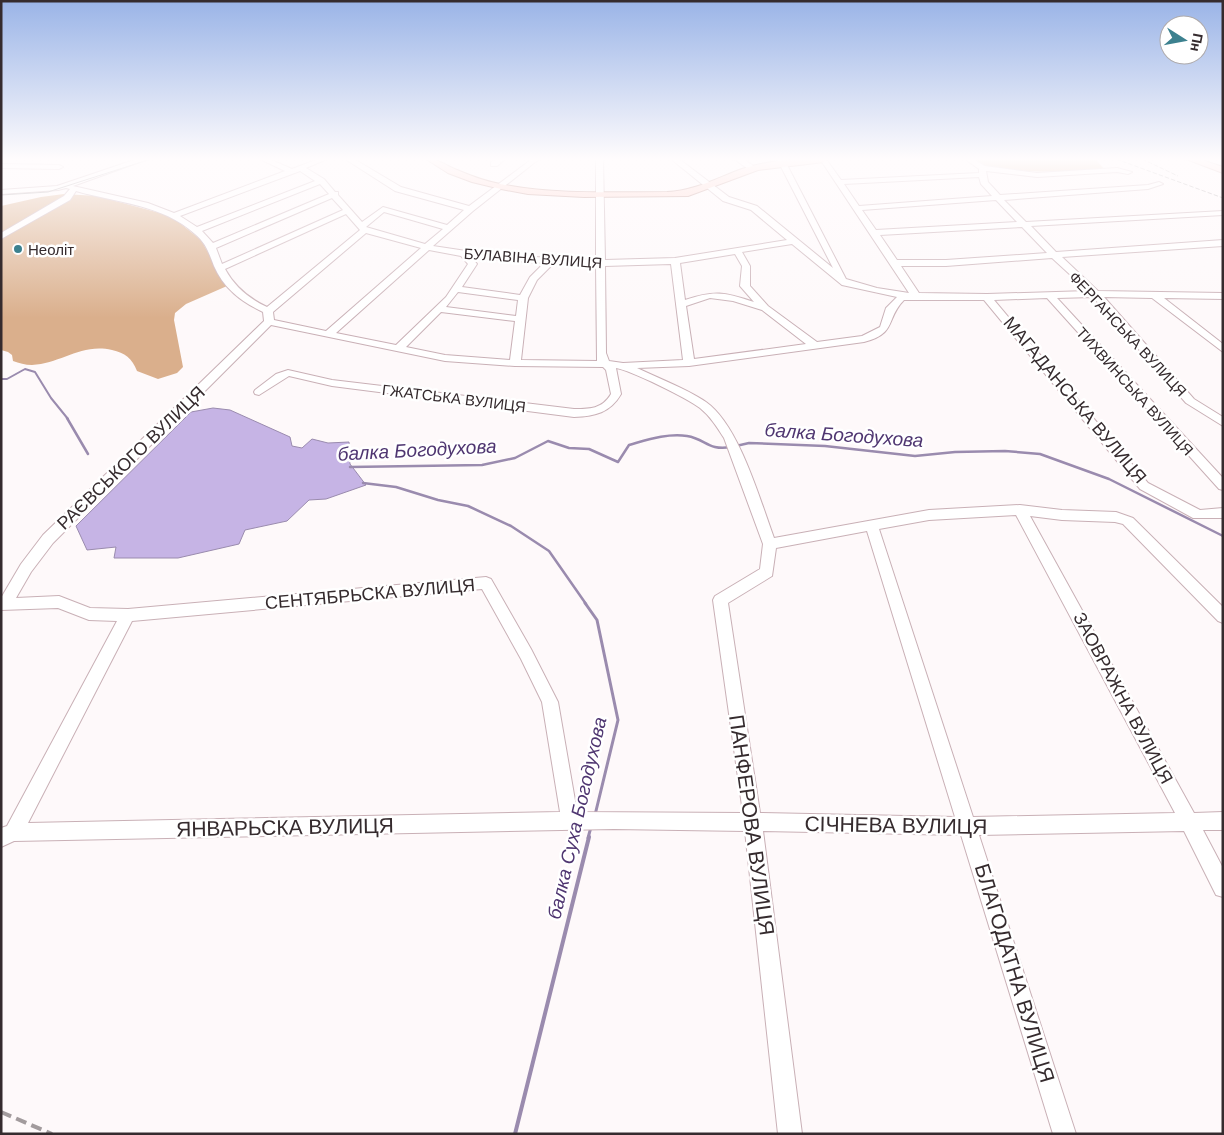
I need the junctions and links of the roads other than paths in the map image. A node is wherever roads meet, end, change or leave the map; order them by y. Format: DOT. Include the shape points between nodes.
graph roads {
  1 [pos="43,212"];
  2 [pos="167,212"];
  3 [pos="183,212"];
  4 [pos="242,212"];
  5 [pos="292,212"];
  6 [pos="343,212"];
  7 [pos="349,212"];
  8 [pos="380,212"];
  9 [pos="393,212"];
  10 [pos="467,212"];
  11 [pos="602,212"];
  12 [pos="759,212"];
  13 [pos="808,212"];
  14 [pos="860,212"];
  15 [pos="1010,212"];
  16 [pos="1223,213"];
  17 [pos="175,215"];
  18 [pos="1024,226"];
  19 [pos="363,228"];
  20 [pos="449,228"];
  21 [pos="196,230"];
  22 [pos="874,233"];
  23 [pos="1,237"];
  24 [pos="794,241"];
  25 [pos="1223,243"];
  26 [pos="212,246"];
  27 [pos="427,247"];
  28 [pos="738,252"];
  29 [pos="464,254"];
  30 [pos="1053,254"];
  31 [pos="493,258"];
  32 [pos="551,261"];
  33 [pos="675,261"];
  34 [pos="601,263"];
  35 [pos="895,263"];
  36 [pos="473,264"];
  37 [pos="220,268"];
  38 [pos="845,283"];
  39 [pos="455,289"];
  40 [pos="1096,294"];
  41 [pos="1153,294"];
  42 [pos="1049,295"];
  43 [pos="914,296"];
  44 [pos="1218,296"];
  45 [pos="987,297"];
  46 [pos="523,298"];
  47 [pos="1223,303"];
  48 [pos="681,304"];
  49 [pos="765,308"];
  50 [pos="439,309"];
  51 [pos="268,317"];
  52 [pos="520,319"];
  53 [pos="327,335"];
  54 [pos="815,346"];
  55 [pos="1223,348"];
  56 [pos="398,349"];
  57 [pos="515,363"];
  58 [pos="690,363"];
  59 [pos="607,364"];
  60 [pos="623,366"];
  61 [pos="259,392"];
  62 [pos="1221,422"];
  63 [pos="1223,486"];
  64 [pos="1020,510"];
  65 [pos="1223,513"];
  66 [pos="872,526"];
  67 [pos="770,544"];
  68 [pos="3,604"];
  69 [pos="128,615"];
  70 [pos="1223,617"];
  71 [pos="1223,820"];
  72 [pos="570,821"];
  73 [pos="1189,821"];
  74 [pos="753,823"];
  75 [pos="969,826"];
  76 [pos="7,835"];
  77 [pos="1223,888"];
  78 [pos="790,1134"];
  79 [pos="1066,1134"];
  1 -- 23 [label="street"];
  2 -- 17 [label="street"];
  3 -- 17 [label="street"];
  4 -- 21 [label="street"];
  5 -- 26 [label="street"];
  6 -- 37 [label="street"];
  7 -- 19 [label="street"];
  8 -- 19 [label="street, РАЄВСЬКОГО ВУЛИЦЯ"];
  9 -- 20 [label="street, РАЄВСЬКОГО ВУЛИЦЯ"];
  10 -- 20 [label="street"];
  11 -- 34 [label="street, ГЖАТСЬКА ВУЛИЦЯ"];
  12 -- 24 [label="street"];
  13 -- 38 [label="street"];
  14 -- 22 [label="street"];
  15 -- 18 [label="street, ФЕРГАНСЬКА ВУЛИЦЯ"];
  16 -- 18 [label="street"];
  17 -- 21 [label="street"];
  18 -- 22 [label="street"];
  18 -- 30 [label="street, ФЕРГАНСЬКА ВУЛИЦЯ"];
  19 -- 27 [label="street, БУЛАВІНА ВУЛИЦЯ"];
  19 -- 51 [label="street, РАЄВСЬКОГО ВУЛИЦЯ"];
  20 -- 27 [label="street"];
  21 -- 26 [label="street"];
  22 -- 35 [label="street"];
  24 -- 28 [label="street, БУЛАВІНА ВУЛИЦЯ"];
  24 -- 38 [label="street"];
  25 -- 30 [label="street"];
  26 -- 37 [label="street"];
  27 -- 29 [label="street, БУЛАВІНА ВУЛИЦЯ"];
  27 -- 53 [label="street"];
  28 -- 33 [label="street, БУЛАВІНА ВУЛИЦЯ"];
  28 -- 49 [label="street" via="746,266 745,286"];
  29 -- 31 [label="street, БУЛАВІНА ВУЛИЦЯ"];
  29 -- 36 [label="street"];
  30 -- 35 [label="street" via="946,263"];
  30 -- 40 [label="street, ФЕРГАНСЬКА ВУЛИЦЯ"];
  31 -- 32 [label="street, БУЛАВІНА ВУЛИЦЯ"];
  31 -- 36 [label="street"];
  32 -- 34 [label="street, БУЛАВІНА ВУЛИЦЯ"];
  32 -- 46 [label="street" via="533,279"];
  33 -- 34 [label="street, БУЛАВІНА ВУЛИЦЯ"];
  33 -- 48 [label="street"];
  34 -- 59 [label="street, ГЖАТСЬКА ВУЛИЦЯ" via="600,352"];
  35 -- 43 [label="street"];
  36 -- 39 [label="street"];
  37 -- 51 [label="street" via="233,291"];
  38 -- 43 [label="street" via="877,292"];
  39 -- 46 [label="street"];
  39 -- 50 [label="street"];
  40 -- 41 [label="street"];
  40 -- 42 [label="street"];
  40 -- 62 [label="street, ФЕРГАНСЬКА ВУЛИЦЯ" via="1190,401"];
  41 -- 44 [label="street"];
  41 -- 55 [label="street"];
  42 -- 45 [label="street"];
  42 -- 63 [label="street, ТИХВИНСЬКА ВУЛИЦЯ"];
  43 -- 45 [label="street"];
  43 -- 54 [label="street" via="901,298 890,308 889,322 881,333 864,339"];
  44 -- 47 [label="street"];
  45 -- 65 [label="street, МАГАДАНСЬКА ВУЛИЦЯ" via="1144,486 1198,515"];
  46 -- 52 [label="street"];
  48 -- 49 [label="street" via="709,295 734,298"];
  48 -- 58 [label="street"];
  49 -- 54 [label="street"];
  50 -- 52 [label="street"];
  50 -- 56 [label="street"];
  51 -- 53 [label="street"];
  51 -- 68 [label="street, РАЄВСЬКОГО ВУЛИЦЯ" via="48,540"];
  52 -- 57 [label="street"];
  53 -- 56 [label="street"];
  54 -- 58 [label="street"];
  56 -- 57 [label="street" via="445,358"];
  57 -- 59 [label="street"];
  58 -- 60 [label="street"];
  59 -- 60 [label="street"];
  59 -- 61 [label="street, ГЖАТСЬКА ВУЛИЦЯ" via="616,394 608,407 591,413 332,383 288,373"];
  60 -- 67 [label="street" via="703,405 719,420 730,438"];
  64 -- 66 [label="street" via="929,515"];
  64 -- 70 [label="street" via="1116,517 1128,521"];
  64 -- 73 [label="street, ЗАОВРАЖНА ВУЛИЦЯ"];
  66 -- 67 [label="street"];
  66 -- 75 [label="street, БЛАГОДАТНА ВУЛИЦЯ"];
  67 -- 74 [label="street, ПАНФЕРОВА ВУЛИЦЯ" via="768,572 720,600"];
  68 -- 69 [label="street, СЕНТЯБРЬСКА ВУЛИЦЯ" via="59,602 89,614"];
  69 -- 72 [label="street, СЕНТЯБРЬСКА ВУЛИЦЯ" via="486,583 550,702"];
  69 -- 76 [label="street"];
  71 -- 73 [label="street, СІЧНЕВА ВУЛИЦЯ"];
  72 -- 74 [label="street, СІЧНЕВА ВУЛИЦЯ"];
  72 -- 76 [label="street, ЯНВАРЬСКА ВУЛИЦЯ"];
  73 -- 75 [label="street, СІЧНЕВА ВУЛИЦЯ"];
  73 -- 77 [label="street, ЗАОВРАЖНА ВУЛИЦЯ"];
  74 -- 75 [label="street, СІЧНЕВА ВУЛИЦЯ"];
  74 -- 78 [label="street, ПАНФЕРОВА ВУЛИЦЯ"];
  75 -- 79 [label="street, БЛАГОДАТНА ВУЛИЦЯ"];
}
